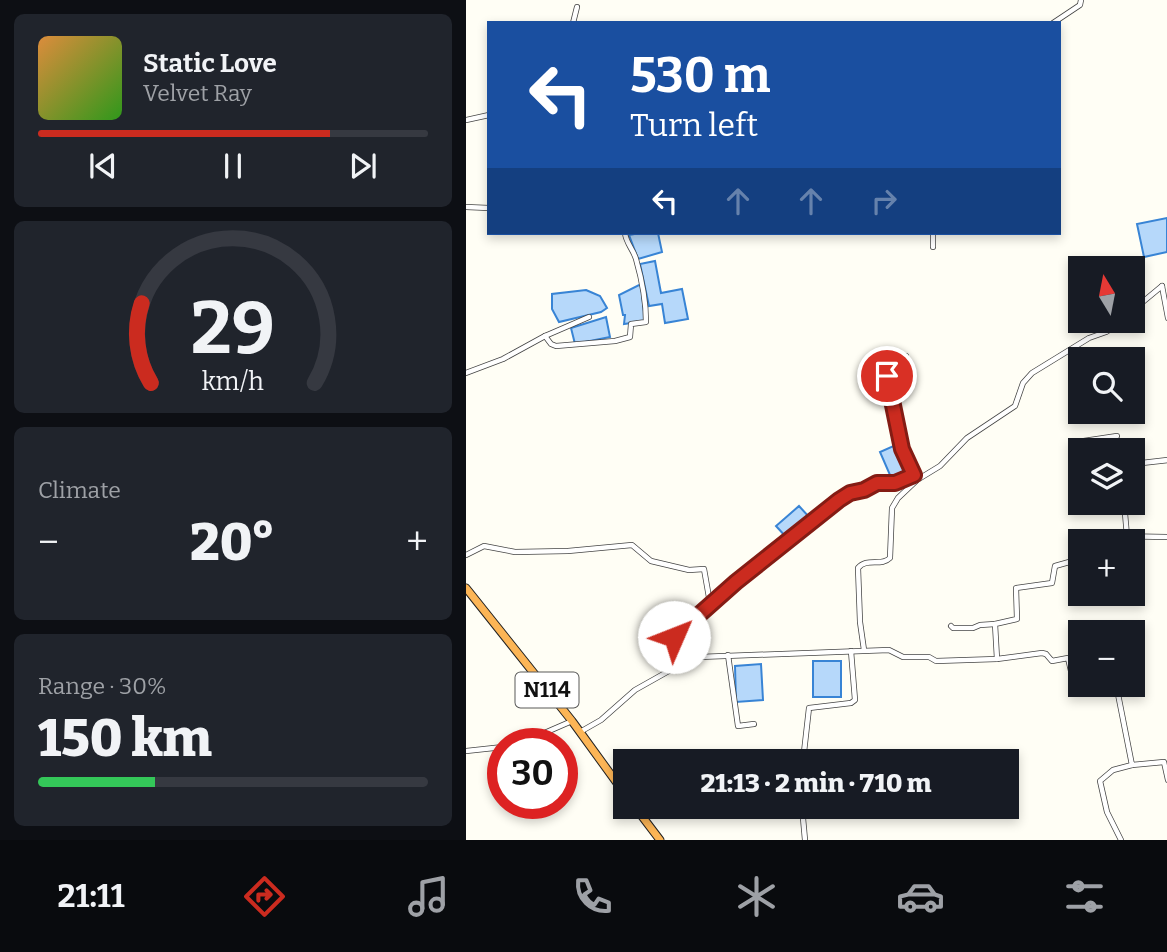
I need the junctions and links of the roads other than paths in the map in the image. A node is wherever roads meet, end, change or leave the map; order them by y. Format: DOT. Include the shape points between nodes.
graph roads {
  1 [pos="1081,0"];
  2 [pos="577,7"];
  3 [pos="574,21"];
  4 [pos="1056,21"];
  5 [pos="487,115"];
  6 [pos="468,118"];
  7 [pos="466,207"];
  8 [pos="487,208"];
  9 [pos="625,235"];
  10 [pos="933,235"];
  11 [pos="933,247"];
  12 [pos="1145,300"];
  13 [pos="589,317"];
  14 [pos="1168,318"];
  15 [pos="1103,333"];
  16 [pos="545,336"];
  17 [pos="906,356"];
  18 [pos="466,373"];
  19 [pos="1117,436"];
  20 [pos="1104,438"];
  21 [pos="1168,460"];
  22 [pos="1145,463"];
  23 [pos="915,477"];
  24 [pos="1145,536"];
  25 [pos="1168,537"];
  26 [pos="466,555"];
  27 [pos="1068,562"];
  28 [pos="466,588"];
  29 [pos="710,603"];
  30 [pos="994,624"];
  31 [pos="951,626"];
  32 [pos="864,650"];
  33 [pos="851,651"];
  34 [pos="728,655"];
  35 [pos="1068,658"];
  36 [pos="997,659"];
  37 [pos="683,663"];
  38 [pos="1119,697"];
  39 [pos="572,721"];
  40 [pos="754,724"];
  41 [pos="556,728"];
  42 [pos="580,732"];
  43 [pos="487,749"];
  44 [pos="804,749"];
  45 [pos="466,751"];
  46 [pos="1132,765"];
  47 [pos="613,777"];
  48 [pos="1168,779"];
  49 [pos="644,819"];
  50 [pos="803,819"];
  51 [pos="660,840"];
  52 [pos="805,840"];
  53 [pos="1121,840"];
  1 -- 4 [label="street"];
  2 -- 3 [label="street"];
  5 -- 6 [label="street"];
  7 -- 8 [label="street"];
  9 -- 16 [label="street" via="643,284 646,321 631,324 630,337 615,341 556,346"];
  10 -- 11 [label="street"];
  12 -- 14 [label="street" via="1162,286"];
  13 -- 16 [label="street"];
  15 -- 23 [label="street" via="1032,373 1023,383 1016,406 967,438 940,466"];
  16 -- 18 [label="street"];
  17 -- 23 [label="street" via="903,373 887,377 902,449"];
  19 -- 20 [label="street"];
  21 -- 22 [label="street"];
  23 -- 29 [label="street" via="850,493"];
  23 -- 32 [label="street" via="892,508 890,558 865,562 859,568"];
  24 -- 25 [label="street"];
  26 -- 29 [label="street" via="487,546 516,552 632,545 651,561 704,569"];
  27 -- 30 [label="street" via="1055,566 1052,583 1016,588 1018,617"];
  28 -- 39 [label="highway, N114"];
  29 -- 37 [label="street" via="674,636"];
  30 -- 31 [label="street"];
  30 -- 36 [label="street"];
  32 -- 33 [label="street"];
  32 -- 36 [label="street" via="889,650 903,657 936,661"];
  33 -- 34 [label="street"];
  33 -- 44 [label="street" via="855,700 809,708"];
  34 -- 37 [label="street"];
  34 -- 40 [label="street" via="738,726"];
  35 -- 36 [label="street" via="1052,661 1045,653"];
  37 -- 42 [label="street" via="635,690"];
  38 -- 46 [label="street"];
  39 -- 41 [label="street"];
  39 -- 42 [label="highway, N114"];
  42 -- 47 [label="highway, N114"];
  43 -- 45 [label="street"];
  46 -- 48 [label="street" via="1164,762"];
  46 -- 53 [label="street" via="1113,770 1100,780 1107,812"];
  49 -- 51 [label="highway"];
  50 -- 52 [label="street"];
}
